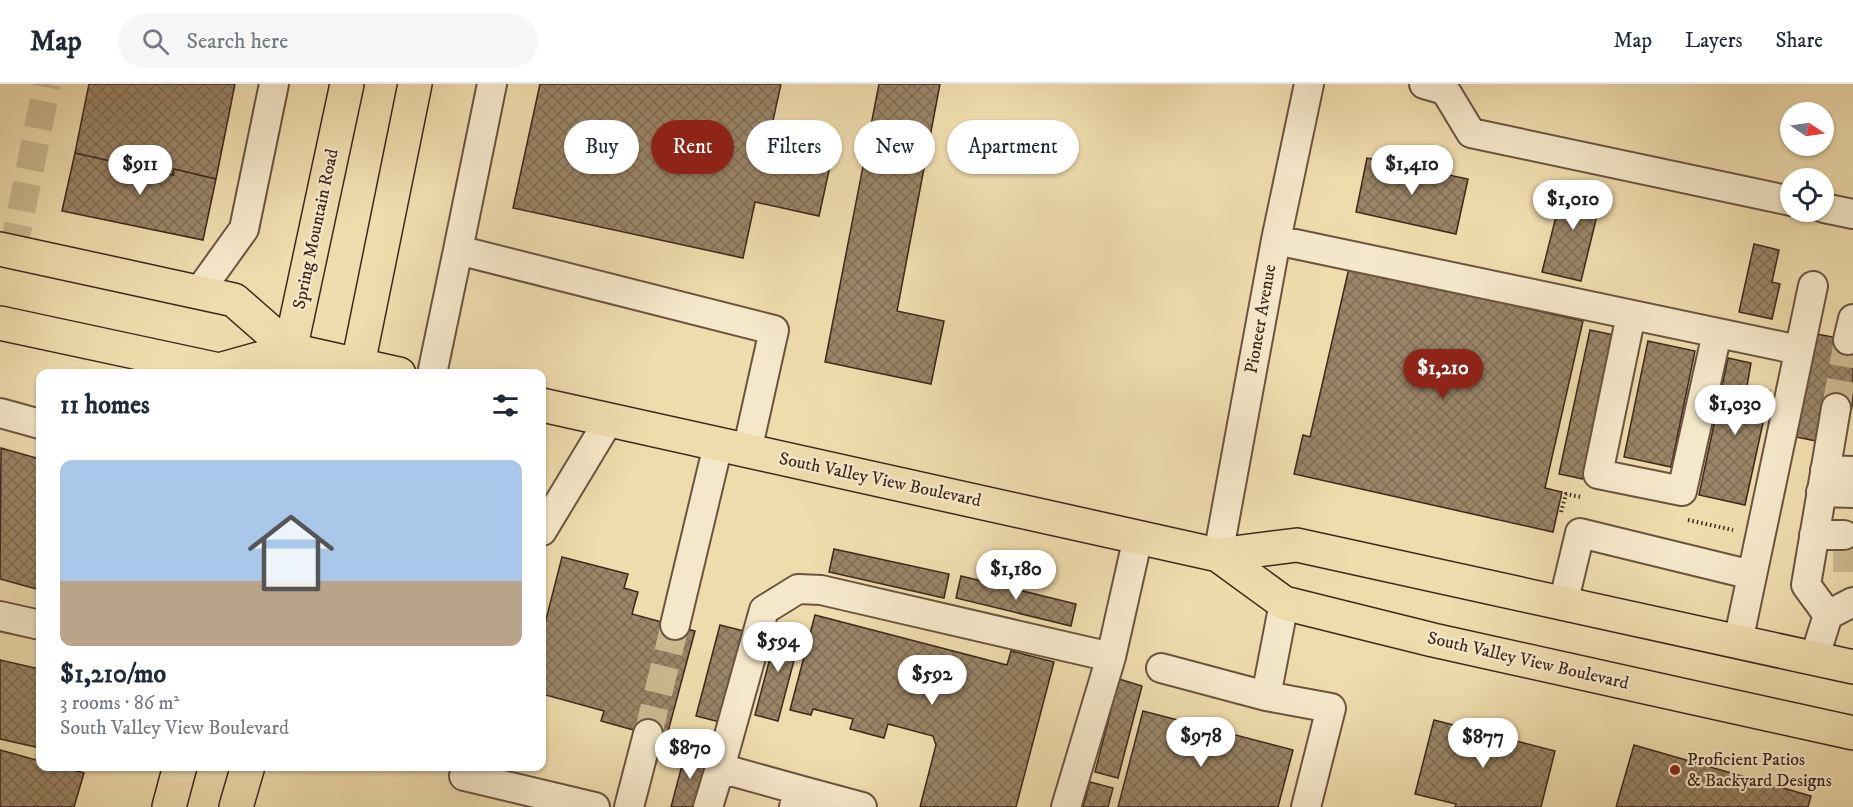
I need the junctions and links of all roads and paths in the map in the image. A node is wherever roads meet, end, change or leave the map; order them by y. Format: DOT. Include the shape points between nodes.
graph roads {
  1 [pos="274,84"];
  2 [pos="347,84"];
  3 [pos="415,84"];
  4 [pos="492,84"];
  5 [pos="1309,84"];
  6 [pos="1439,86"];
  7 [pos="1780,199"];
  8 [pos="1834,210"];
  9 [pos="1853,214"];
  10 [pos="1276,240"];
  11 [pos="0,249"];
  12 [pos="458,250"];
  13 [pos="1813,286"];
  14 [pos="198,293"];
  15 [pos="1631,315"];
  16 [pos="0,322"];
  17 [pos="1717,333"];
  18 [pos="1799,350"];
  19 [pos="288,362"];
  20 [pos="214,369"];
  21 [pos="228,369"];
  22 [pos="357,369"];
  23 [pos="433,369"];
  24 [pos="546,406"];
  25 [pos="0,413"];
  26 [pos="609,420"];
  27 [pos="36,422"];
  28 [pos="1840,424"];
  29 [pos="733,448"];
  30 [pos="1853,471"];
  31 [pos="1823,481"];
  32 [pos="1853,493"];
  33 [pos="546,524"];
  34 [pos="1138,537"];
  35 [pos="1218,555"];
  36 [pos="1752,574"];
  37 [pos="1853,602"];
  38 [pos="1284,603"];
  39 [pos="1563,604"];
  40 [pos="1828,615"];
  41 [pos="0,616"];
  42 [pos="36,624"];
  43 [pos="675,626"];
  44 [pos="1738,642"];
  45 [pos="1111,657"];
  46 [pos="1814,658"];
  47 [pos="1853,667"];
  48 [pos="1161,668"];
  49 [pos="1266,696"];
  50 [pos="1853,733"];
  51 [pos="648,734"];
  52 [pos="720,768"];
  53 [pos="179,771"];
  54 [pos="247,771"];
  55 [pos="466,771"];
  56 [pos="796,799"];
  57 [pos="169,807"];
  58 [pos="236,807"];
  59 [pos="595,807"];
  60 [pos="629,807"];
  61 [pos="708,807"];
  62 [pos="862,807"];
  63 [pos="1066,807"];
  64 [pos="1306,807"];
  1 -- 14 [label="street" via="244,229"];
  2 -- 19 [label="main road, Spring Mountain Road"];
  3 -- 22 [label="main road"];
  4 -- 12 [label="street"];
  5 -- 10 [label="street, Pioneer Avenue"];
  6 -- 7 [label="street" via="1471,133"];
  8 -- 9 [label="street"];
  10 -- 15 [label="street"];
  10 -- 35 [label="street, Pioneer Avenue"];
  11 -- 14 [label="main road"];
  12 -- 23 [label="street"];
  12 -- 29 [label="street" via="774,330"];
  13 -- 18 [label="street"];
  14 -- 19 [label="main road" via="234,300"];
  15 -- 17 [label="street"];
  15 -- 17 [label="street" via="1598,474 1682,491"];
  16 -- 20 [label="main road"];
  17 -- 18 [label="street"];
  18 -- 36 [label="street"];
  19 -- 21 [label="main road"];
  19 -- 22 [label="main road"];
  24 -- 26 [label="main road, South Valley View Boulevard"];
  25 -- 27 [label="street"];
  26 -- 29 [label="main road, South Valley View Boulevard"];
  26 -- 33 [label="street"];
  28 -- 31 [label="street"];
  29 -- 34 [label="main road, South Valley View Boulevard"];
  29 -- 43 [label="street"];
  30 -- 31 [label="street"];
  31 -- 32 [label="street"];
  31 -- 40 [label="street" via="1825,546 1806,585"];
  34 -- 35 [label="main road, South Valley View Boulevard"];
  34 -- 45 [label="street"];
  35 -- 38 [label="main road, South Valley View Boulevard"];
  35 -- 39 [label="main road, South Valley View Boulevard" via="1297,545"];
  36 -- 39 [label="street" via="1580,533"];
  36 -- 44 [label="street"];
  37 -- 40 [label="street"];
  38 -- 49 [label="street"];
  38 -- 50 [label="main road, South Valley View Boulevard"];
  39 -- 44 [label="main road, South Valley View Boulevard"];
  40 -- 46 [label="street"];
  41 -- 42 [label="street"];
  44 -- 46 [label="main road, South Valley View Boulevard"];
  45 -- 52 [label="street" via="821,590 798,589 764,610"];
  45 -- 63 [label="street"];
  46 -- 47 [label="main road, South Valley View Boulevard"];
  48 -- 49 [label="street"];
  49 -- 64 [label="street" via="1331,708"];
  51 -- 60 [label="street"];
  52 -- 56 [label="street"];
  52 -- 61 [label="street"];
  53 -- 57 [label="main road"];
  54 -- 58 [label="main road"];
  55 -- 59 [label="street" via="464,776"];
  56 -- 62 [label="street"];
}
